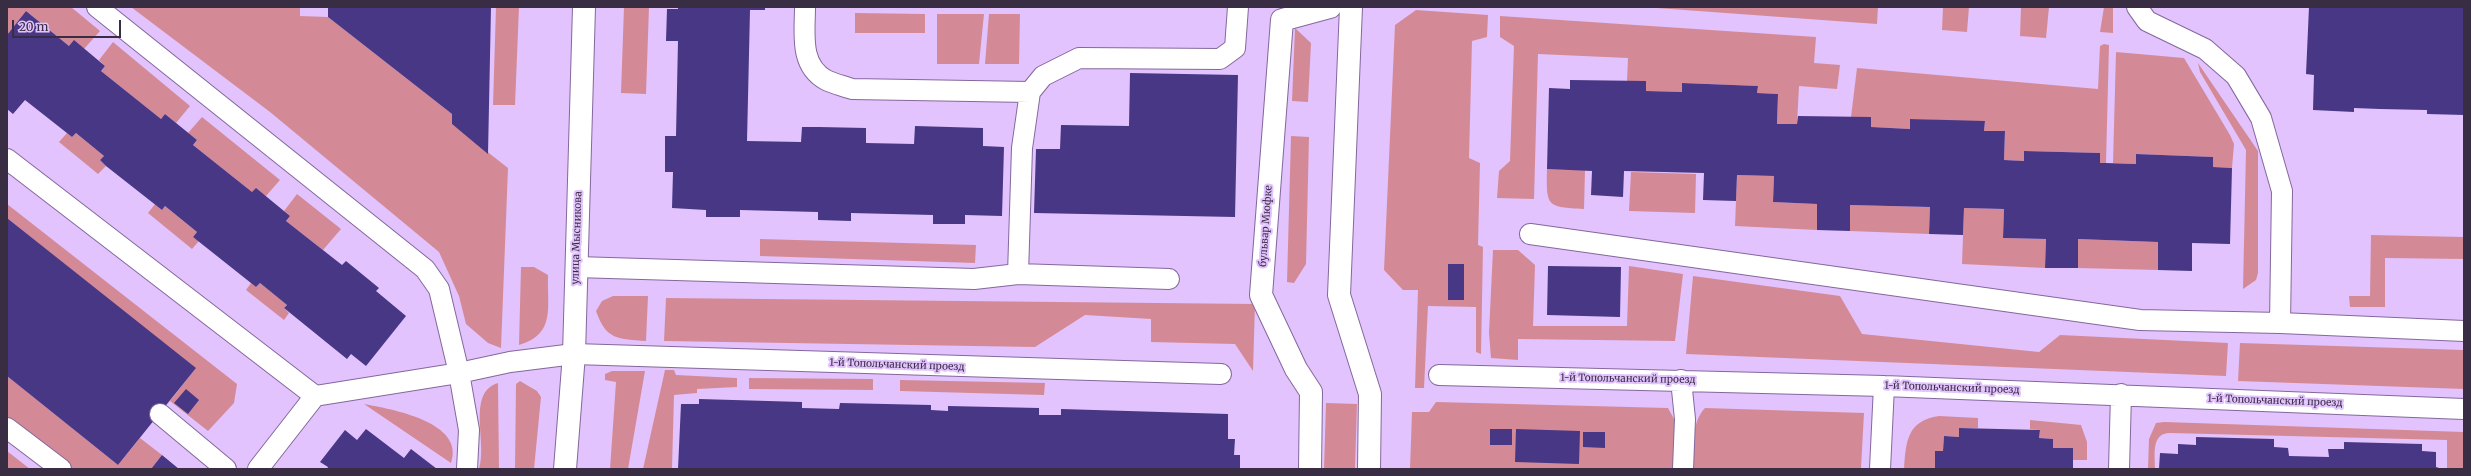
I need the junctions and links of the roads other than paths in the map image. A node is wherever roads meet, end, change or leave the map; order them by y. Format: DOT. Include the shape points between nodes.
graph roads {
  1 [pos="98,7"];
  2 [pos="584,7"];
  3 [pos="805,7"];
  4 [pos="1238,7"];
  5 [pos="1330,7"];
  6 [pos="1351,7"];
  7 [pos="2137,7"];
  8 [pos="1030,92"];
  9 [pos="7,159"];
  10 [pos="1530,234"];
  11 [pos="576,267"];
  12 [pos="1018,274"];
  13 [pos="1169,279"];
  14 [pos="2280,324"];
  15 [pos="2464,332"];
  16 [pos="574,354"];
  17 [pos="459,373"];
  18 [pos="1221,374"];
  19 [pos="1439,375"];
  20 [pos="1681,380"];
  21 [pos="1884,386"];
  22 [pos="2121,394"];
  23 [pos="315,396"];
  24 [pos="2464,409"];
  25 [pos="160,414"];
  26 [pos="7,428"];
  27 [pos="60,469"];
  28 [pos="226,469"];
  29 [pos="258,469"];
  30 [pos="468,469"];
  31 [pos="565,469"];
  32 [pos="1310,469"];
  33 [pos="1369,469"];
  34 [pos="1683,469"];
  35 [pos="1880,469"];
  36 [pos="2119,469"];
  1 -- 17 [label="lane" via="425,270 439,289"];
  2 -- 11 [label="street, улица Мысникова"];
  3 -- 8 [label="lane" via="804,49 811,66 825,80 852,89"];
  4 -- 8 [label="lane" via="1235,48 1220,59 1079,58 1043,76"];
  5 -- 32 [label="street, бульвар Мюфке" via="1282,20 1261,295 1296,369 1311,392"];
  6 -- 33 [label="street" via="1339,295 1370,394"];
  7 -- 14 [label="lane" via="2147,21 2205,49 2236,76 2261,118 2282,191"];
  8 -- 12 [label="lane" via="1022,148"];
  9 -- 23 [label="lane"];
  10 -- 14 [label="lane" via="2140,320"];
  11 -- 12 [label="lane" via="974,279"];
  11 -- 16 [label="street, улица Мысникова"];
  12 -- 13 [label="lane"];
  14 -- 15 [label="lane"];
  16 -- 17 [label="lane, 1-й Топольчанский проезд" via="510,362"];
  16 -- 18 [label="lane, 1-й Топольчанский проезд"];
  16 -- 31 [label="street, улица Мысникова"];
  17 -- 23 [label="lane, 1-й Топольчанский проезд"];
  17 -- 30 [label="lane" via="469,430"];
  19 -- 20 [label="lane, 1-й Топольчанский проезд"];
  20 -- 21 [label="lane, 1-й Топольчанский проезд"];
  20 -- 34 [label="lane" via="1685,419"];
  21 -- 22 [label="lane, 1-й Топольчанский проезд"];
  21 -- 35 [label="lane"];
  22 -- 24 [label="lane, 1-й Топольчанский проезд"];
  22 -- 36 [label="lane"];
  23 -- 29 [label="lane"];
  25 -- 28 [label="lane"];
  26 -- 27 [label="lane"];
}
